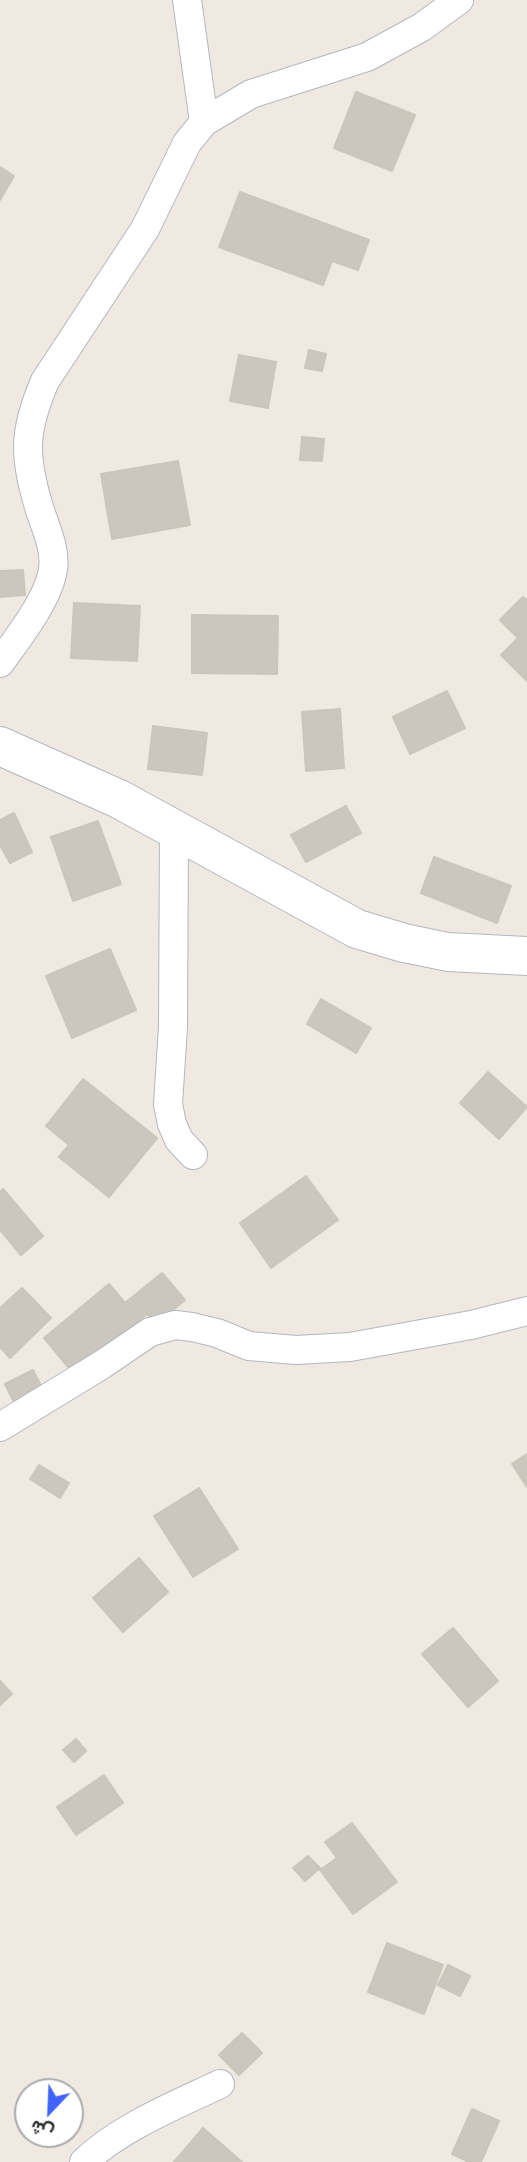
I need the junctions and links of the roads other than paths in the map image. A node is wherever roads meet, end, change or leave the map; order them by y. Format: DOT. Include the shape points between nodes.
graph roads {
  1 [pos="187,0"];
  2 [pos="459,0"];
  3 [pos="204,122"];
  4 [pos="0,663"];
  5 [pos="0,746"];
  6 [pos="174,830"];
  7 [pos="527,956"];
  8 [pos="193,1156"];
  9 [pos="527,1311"];
  10 [pos="0,1427"];
  11 [pos="220,2084"];
  12 [pos="84,2162"];
  1 -- 3 [label="street"];
  2 -- 3 [label="street" via="367,57 251,94"];
  3 -- 4 [label="street" via="181,153 145,229 58,360 36,402 27,437 28,459 53,554 53,570 37,606"];
  5 -- 6 [label="street" via="119,799"];
  6 -- 7 [label="street" via="357,929 448,952"];
  6 -- 8 [label="street" via="168,1104 179,1140"];
  9 -- 10 [label="street" via="350,1348 249,1346 217,1333 175,1325 150,1332"];
  11 -- 12 [label="street" via="130,2130"];
}
